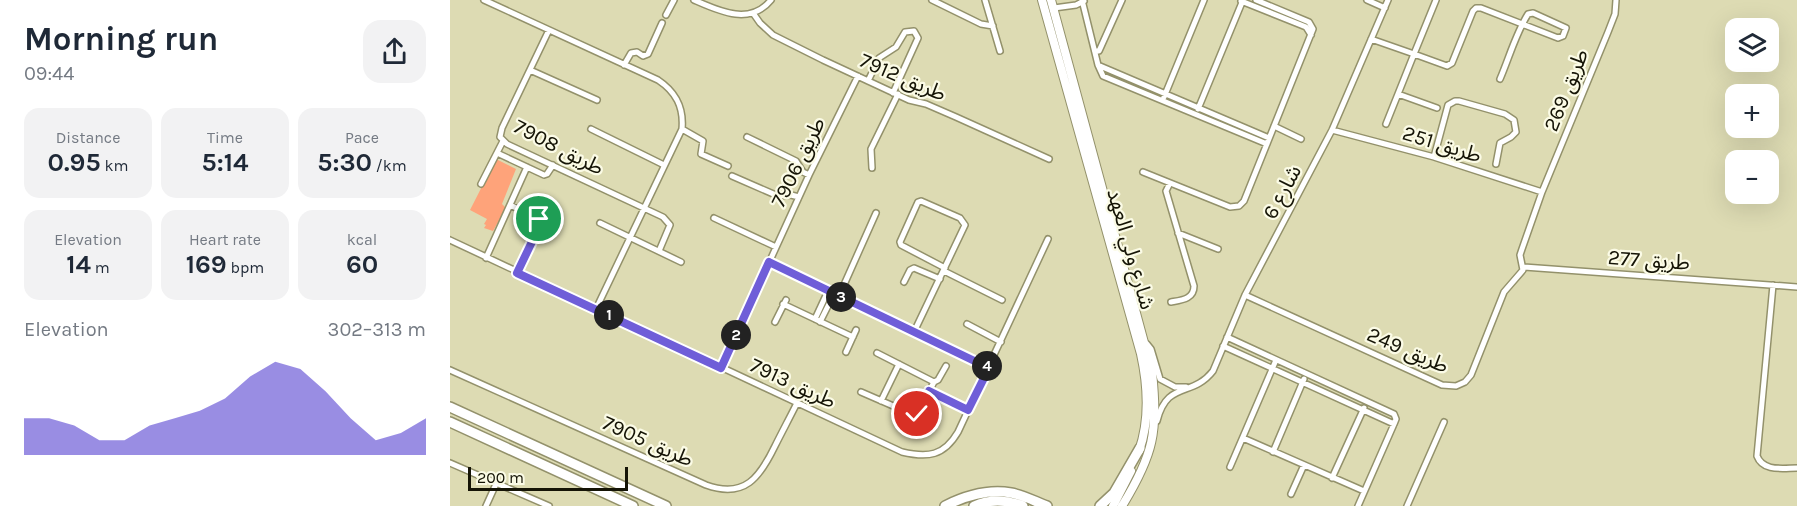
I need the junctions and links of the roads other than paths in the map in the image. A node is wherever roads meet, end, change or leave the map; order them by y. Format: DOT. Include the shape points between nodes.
graph roads {
  1 [pos="484,0"];
  2 [pos="501,0"];
  3 [pos="674,0"];
  4 [pos="694,0"];
  5 [pos="771,0"];
  6 [pos="932,0"];
  7 [pos="985,0"];
  8 [pos="1044,0"];
  9 [pos="1122,0"];
  10 [pos="1204,0"];
  11 [pos="1242,0"];
  12 [pos="1256,0"];
  13 [pos="1367,0"];
  14 [pos="1388,0"];
  15 [pos="1436,0"];
  16 [pos="1616,0"];
  17 [pos="1083,1"];
  18 [pos="1052,4"];
  19 [pos="498,7"];
  20 [pos="1385,8"];
  21 [pos="753,13"];
  22 [pos="666,15"];
  23 [pos="662,23"];
  24 [pos="1523,25"];
  25 [pos="993,26"];
  26 [pos="549,30"];
  27 [pos="1311,35"];
  28 [pos="1371,39"];
  29 [pos="1000,51"];
  30 [pos="1095,51"];
  31 [pos="1414,54"];
  32 [pos="624,65"];
  33 [pos="1098,65"];
  34 [pos="530,70"];
  35 [pos="858,76"];
  36 [pos="1500,79"];
  37 [pos="868,81"];
  38 [pos="895,94"];
  39 [pos="1165,94"];
  40 [pos="1398,94"];
  41 [pos="597,100"];
  42 [pos="1162,101"];
  43 [pos="1198,108"];
  44 [pos="1437,108"];
  45 [pos="1196,115"];
  46 [pos="1386,124"];
  47 [pos="1274,126"];
  48 [pos="591,129"];
  49 [pos="682,129"];
  50 [pos="1332,130"];
  51 [pos="747,137"];
  52 [pos="1269,138"];
  53 [pos="1301,139"];
  54 [pos="503,141"];
  55 [pos="1266,144"];
  56 [pos="497,154"];
  57 [pos="1434,157"];
  58 [pos="1049,159"];
  59 [pos="1496,164"];
  60 [pos="553,165"];
  61 [pos="664,165"];
  62 [pos="728,166"];
  63 [pos="527,167"];
  64 [pos="872,168"];
  65 [pos="1143,172"];
  66 [pos="809,175"];
  67 [pos="732,176"];
  68 [pos="1170,183"];
  69 [pos="481,184"];
  70 [pos="1542,192"];
  71 [pos="799,196"];
  72 [pos="510,205"];
  73 [pos="644,207"];
  74 [pos="876,213"];
  75 [pos="714,218"];
  76 [pos="600,223"];
  77 [pos="1178,233"];
  78 [pos="630,237"];
  79 [pos="1048,239"];
  80 [pos="450,240"];
  81 [pos="776,247"];
  82 [pos="1218,249"];
  83 [pos="659,251"];
  84 [pos="486,258"];
  85 [pos="681,262"];
  86 [pos="769,262"];
  87 [pos="1524,267"];
  88 [pos="944,269"];
  89 [pos="517,273"];
  90 [pos="940,279"];
  91 [pos="903,282"];
  92 [pos="1773,285"];
  93 [pos="1797,287"];
  94 [pos="834,294"];
  95 [pos="1245,295"];
  96 [pos="1002,300"];
  97 [pos="1172,302"];
  98 [pos="596,309"];
  99 [pos="817,321"];
  100 [pos="775,322"];
  101 [pos="967,324"];
  102 [pos="856,330"];
  103 [pos="914,332"];
  104 [pos="853,337"];
  105 [pos="1227,337"];
  106 [pos="1143,339"];
  107 [pos="1000,342"];
  108 [pos="1223,346"];
  109 [pos="846,352"];
  110 [pos="877,353"];
  111 [pos="1276,360"];
  112 [pos="899,364"];
  113 [pos="946,366"];
  114 [pos="721,368"];
  115 [pos="989,368"];
  116 [pos="1272,368"];
  117 [pos="450,370"];
  118 [pos="1306,374"];
  119 [pos="934,382"];
  120 [pos="1303,382"];
  121 [pos="1190,388"];
  122 [pos="929,391"];
  123 [pos="861,392"];
  124 [pos="881,401"];
  125 [pos="1367,401"];
  126 [pos="797,403"];
  127 [pos="450,407"];
  128 [pos="968,410"];
  129 [pos="1363,410"];
  130 [pos="450,422"];
  131 [pos="1444,422"];
  132 [pos="1394,424"];
  133 [pos="1154,435"];
  134 [pos="1243,438"];
  135 [pos="1140,448"];
  136 [pos="1273,452"];
  137 [pos="450,463"];
  138 [pos="1304,465"];
  139 [pos="1230,467"];
  140 [pos="1797,468"];
  141 [pos="1332,478"];
  142 [pos="496,483"];
  143 [pos="1365,491"];
  144 [pos="1291,494"];
  145 [pos="486,506"];
  146 [pos="549,506"];
  147 [pos="633,506"];
  148 [pos="666,506"];
  149 [pos="945,506"];
  150 [pos="974,506"];
  151 [pos="1023,506"];
  152 [pos="1047,506"];
  153 [pos="1100,506"];
  154 [pos="1113,506"];
  155 [pos="1122,506"];
  156 [pos="1358,506"];
  157 [pos="1407,506"];
  1 -- 19 [label="street"];
  2 -- 19 [label="street"];
  3 -- 22 [label="street"];
  4 -- 21 [label="street" via="730,15"];
  5 -- 21 [label="street"];
  6 -- 25 [label="street"];
  7 -- 25 [label="street"];
  8 -- 18 [label="main road"];
  8 -- 135 [label="main road, شارع ولي العهد" via="1141,354 1147,390"];
  9 -- 30 [label="street" via="1099,51"];
  10 -- 39 [label="street"];
  11 -- 27 [label="street" via="1306,27"];
  11 -- 43 [label="street"];
  12 -- 27 [label="street" via="1309,22"];
  13 -- 20 [label="street"];
  14 -- 20 [label="street, شارع 6"];
  15 -- 31 [label="street"];
  16 -- 70 [label="street, طريق 269" via="1615,14"];
  17 -- 18 [label="street" via="1076,5"];
  17 -- 30 [label="street"];
  18 -- 106 [label="main road, شارع ولي العهد"];
  19 -- 26 [label="street"];
  20 -- 28 [label="street, شارع 6"];
  21 -- 35 [label="street, طريق 7912" via="773,35"];
  23 -- 32 [label="street" via="648,54 631,52"];
  24 -- 24 [label="street" via="1531,13 1566,30 1558,38"];
  24 -- 31 [label="street" via="1476,8 1449,66"];
  24 -- 36 [label="street"];
  25 -- 29 [label="street"];
  26 -- 32 [label="street"];
  26 -- 34 [label="street, طريق 7908"];
  27 -- 47 [label="street"];
  28 -- 31 [label="street"];
  28 -- 50 [label="street, شارع 6"];
  30 -- 33 [label="street"];
  31 -- 40 [label="street"];
  32 -- 49 [label="street" via="658,80 674,94 683,116"];
  33 -- 39 [label="street"];
  33 -- 42 [label="street" via="1106,77"];
  34 -- 41 [label="street"];
  34 -- 54 [label="street, طريق 7908" via="502,128"];
  35 -- 37 [label="street, طريق 7912"];
  35 -- 66 [label="street, طريق 7906"];
  37 -- 38 [label="street, طريق 7912"];
  37 -- 38 [label="street" via="881,56 896,47 905,32 914,31 918,38"];
  38 -- 58 [label="street, طريق 7912"];
  38 -- 64 [label="street" via="871,150"];
  39 -- 42 [label="street"];
  39 -- 43 [label="street"];
  40 -- 44 [label="street"];
  40 -- 46 [label="street"];
  42 -- 45 [label="street"];
  43 -- 45 [label="street"];
  43 -- 52 [label="street"];
  45 -- 55 [label="street"];
  47 -- 52 [label="street"];
  47 -- 53 [label="street"];
  48 -- 61 [label="street"];
  49 -- 61 [label="street"];
  49 -- 62 [label="street" via="702,139 701,154"];
  50 -- 57 [label="street, طريق 251"];
  50 -- 95 [label="street, شارع 6"];
  51 -- 66 [label="street" via="795,160"];
  52 -- 55 [label="street"];
  54 -- 56 [label="street"];
  54 -- 60 [label="street, طريق 7908"];
  55 -- 68 [label="street" via="1239,206 1230,207"];
  56 -- 63 [label="street"];
  56 -- 69 [label="street"];
  57 -- 59 [label="street" via="1448,105 1455,101 1514,120 1516,132 1500,144"];
  57 -- 70 [label="street, طريق 251"];
  60 -- 63 [label="street" via="544,175"];
  60 -- 73 [label="street, طريق 7908"];
  61 -- 73 [label="street"];
  63 -- 72 [label="street"];
  65 -- 68 [label="street"];
  66 -- 71 [label="street, طريق 7906"];
  67 -- 71 [label="street" via="778,196"];
  68 -- 77 [label="street" via="1166,191"];
  70 -- 87 [label="street" via="1521,252"];
  71 -- 81 [label="street, طريق 7906"];
  72 -- 84 [label="street"];
  72 -- 89 [label="street" via="541,222"];
  73 -- 78 [label="street"];
  73 -- 83 [label="street, طريق 7908" via="670,225"];
  74 -- 94 [label="street"];
  75 -- 81 [label="street"];
  76 -- 78 [label="street"];
  77 -- 82 [label="street"];
  77 -- 97 [label="street" via="1194,290 1187,299"];
  78 -- 83 [label="street"];
  78 -- 98 [label="street"];
  79 -- 107 [label="street"];
  80 -- 84 [label="street, طريق 7913"];
  81 -- 86 [label="street, طريق 7906"];
  83 -- 85 [label="street"];
  84 -- 89 [label="street, طريق 7913"];
  86 -- 94 [label="street"];
  86 -- 114 [label="street, طريق 7906"];
  87 -- 92 [label="street, طريق 277"];
  87 -- 95 [label="street, طريق 249" via="1504,292 1472,375 1451,387"];
  88 -- 88 [label="street" via="965,222 918,202 901,245"];
  88 -- 90 [label="street"];
  88 -- 96 [label="street"];
  89 -- 98 [label="street, طريق 7913"];
  90 -- 91 [label="street" via="914,268"];
  90 -- 103 [label="street"];
  92 -- 93 [label="street, طريق 277"];
  92 -- 140 [label="street" via="1756,456 1765,467"];
  94 -- 99 [label="street"];
  94 -- 103 [label="street"];
  95 -- 105 [label="street, شارع 6"];
  98 -- 114 [label="street, طريق 7913"];
  99 -- 100 [label="street" via="784,302"];
  99 -- 104 [label="street"];
  101 -- 107 [label="street"];
  102 -- 104 [label="street"];
  103 -- 115 [label="street"];
  104 -- 109 [label="street"];
  105 -- 108 [label="street, شارع 6"];
  105 -- 111 [label="street"];
  106 -- 121 [label="street" via="1160,379 1175,387"];
  106 -- 133 [label="main road, شارع ولي العهد" via="1152,372"];
  107 -- 115 [label="street"];
  108 -- 116 [label="street"];
  108 -- 121 [label="street, شارع 6" via="1207,379"];
  110 -- 112 [label="street"];
  111 -- 116 [label="street"];
  111 -- 118 [label="street"];
  112 -- 119 [label="street"];
  112 -- 124 [label="street"];
  113 -- 119 [label="street"];
  114 -- 126 [label="street, طريق 7913"];
  115 -- 128 [label="street"];
  116 -- 120 [label="street"];
  116 -- 134 [label="street"];
  117 -- 126 [label="street, طريق 7905" via="706,485 724,489 741,487 762,471"];
  118 -- 120 [label="street"];
  118 -- 125 [label="street"];
  119 -- 122 [label="street"];
  120 -- 129 [label="street"];
  120 -- 136 [label="street"];
  121 -- 133 [label="street, شارع 6" via="1167,398 1159,411"];
  122 -- 124 [label="street" via="916,415"];
  122 -- 128 [label="street"];
  123 -- 124 [label="street"];
  125 -- 129 [label="street"];
  125 -- 132 [label="street" via="1396,415"];
  126 -- 128 [label="street, طريق 7913" via="902,452 928,455 950,445"];
  127 -- 148 [label="highway"];
  129 -- 132 [label="street"];
  129 -- 141 [label="street"];
  130 -- 147 [label="highway"];
  131 -- 157 [label="street"];
  132 -- 143 [label="street"];
  133 -- 155 [label="main road, شارع ولي العهد" via="1143,470"];
  134 -- 136 [label="street"];
  134 -- 139 [label="street"];
  135 -- 153 [label="highway" via="1114,493"];
  135 -- 154 [label="main road, شارع ولي العهد"];
  136 -- 138 [label="street"];
  137 -- 142 [label="street"];
  138 -- 141 [label="street"];
  138 -- 144 [label="street"];
  141 -- 143 [label="street"];
  142 -- 145 [label="street"];
  142 -- 146 [label="street"];
  143 -- 156 [label="street"];
  149 -- 152 [label="highway" via="975,494 994,492 1012,493"];
  150 -- 151 [label="highway" via="996,500"];
}
